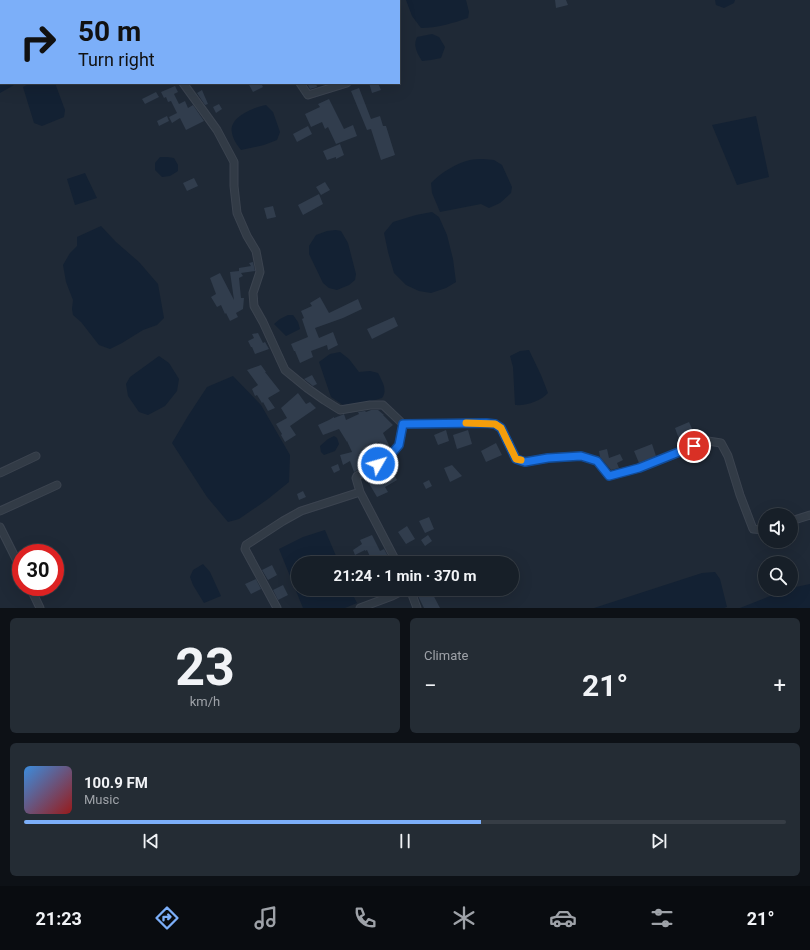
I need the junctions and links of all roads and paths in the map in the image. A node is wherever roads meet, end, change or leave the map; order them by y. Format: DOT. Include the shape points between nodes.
graph roads {
  1 [pos="184,84"];
  2 [pos="301,84"];
  3 [pos="344,84"];
  4 [pos="403,424"];
  5 [pos="36,456"];
  6 [pos="0,473"];
  7 [pos="57,485"];
  8 [pos="360,492"];
  9 [pos="0,511"];
  10 [pos="810,515"];
  11 [pos="798,519"];
  12 [pos="0,527"];
  13 [pos="758,529"];
  14 [pos="12,551"];
  15 [pos="393,556"];
  16 [pos="34,596"];
  17 [pos="390,596"];
  18 [pos="413,596"];
  19 [pos="40,608"];
  20 [pos="277,608"];
  21 [pos="360,608"];
  22 [pos="417,608"];
  1 -- 4 [label="street" via="217,130 234,162 237,213 256,251 260,272 253,293 254,306 286,370 340,410 382,405"];
  2 -- 3 [label="street" via="308,95"];
  4 -- 8 [label="street" via="399,445 388,458 357,476"];
  4 -- 13 [label="street" via="495,424 501,428 516,459 525,462 581,456 597,461 609,476 639,468 708,441 721,443 728,456 753,529"];
  5 -- 6 [label="street"];
  7 -- 9 [label="street"];
  8 -- 15 [label="street"];
  8 -- 20 [label="street" via="301,511 246,545 245,549"];
  10 -- 11 [label="street"];
  12 -- 14 [label="street"];
  16 -- 19 [label="street"];
  17 -- 21 [label="street"];
  18 -- 22 [label="street"];
}
